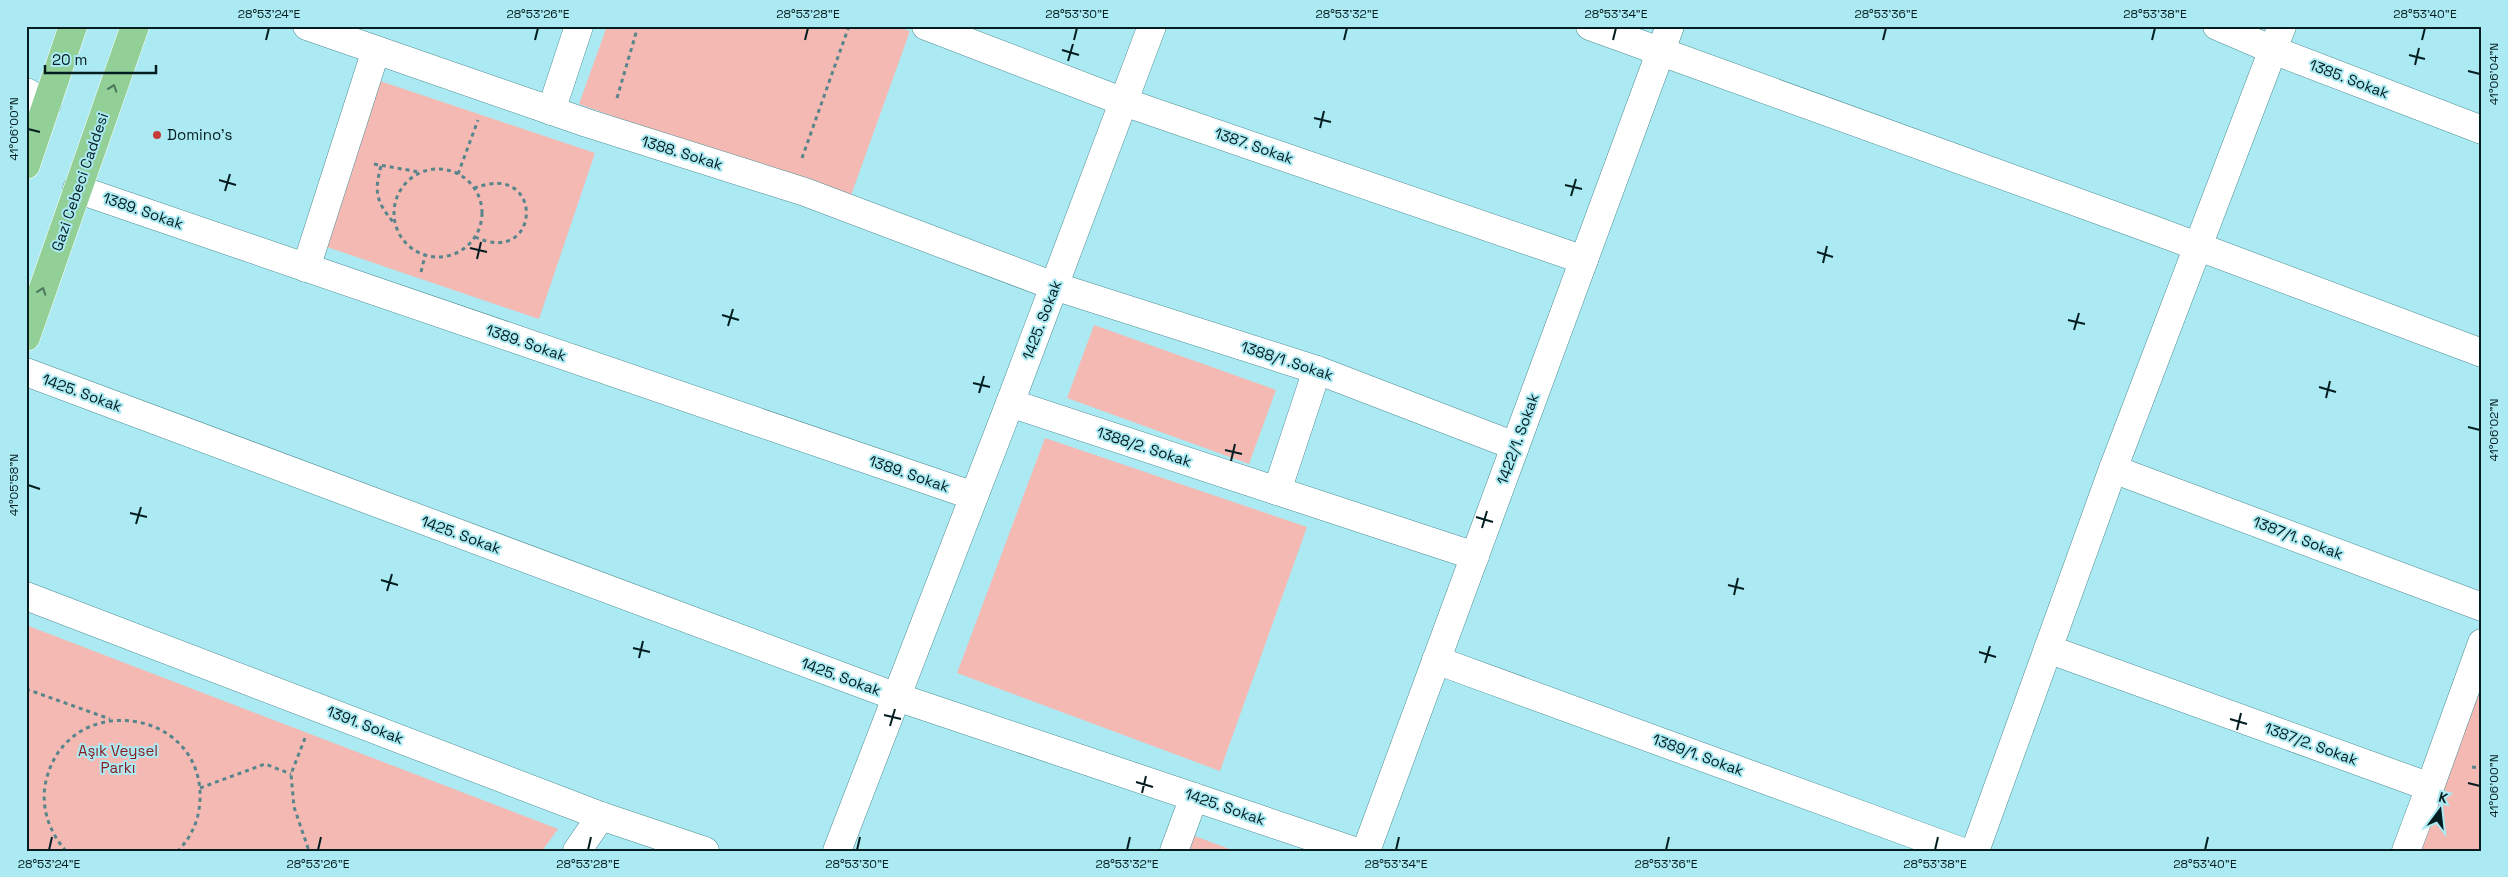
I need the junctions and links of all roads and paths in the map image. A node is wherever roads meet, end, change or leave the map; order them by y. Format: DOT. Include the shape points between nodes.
graph roads {
  1 [pos="74,26"];
  2 [pos="135,26"];
  3 [pos="307,26"];
  4 [pos="579,26"];
  5 [pos="638,26"];
  6 [pos="849,26"];
  7 [pos="926,26"];
  8 [pos="1152,26"];
  9 [pos="1590,26"];
  10 [pos="1670,26"];
  11 [pos="2217,26"];
  12 [pos="2278,38"];
  13 [pos="376,50"];
  14 [pos="1660,53"];
  15 [pos="489,89"];
  16 [pos="37,98"];
  17 [pos="1124,102"];
  18 [pos="551,111"];
  19 [pos="608,130"];
  20 [pos="2482,130"];
  21 [pos="26,165"];
  22 [pos="420,172"];
  23 [pos="458,174"];
  24 [pos="475,188"];
  25 [pos="792,188"];
  26 [pos="77,189"];
  27 [pos="394,224"];
  28 [pos="475,237"];
  29 [pos="2198,246"];
  30 [pos="1584,260"];
  31 [pos="306,268"];
  32 [pos="1054,286"];
  33 [pos="26,337"];
  34 [pos="2482,354"];
  35 [pos="1317,370"];
  36 [pos="26,372"];
  37 [pos="1010,403"];
  38 [pos="1515,446"];
  39 [pos="2113,469"];
  40 [pos="1277,491"];
  41 [pos="974,496"];
  42 [pos="1475,556"];
  43 [pos="26,596"];
  44 [pos="2482,607"];
  45 [pos="2482,643"];
  46 [pos="2048,649"];
  47 [pos="1436,660"];
  48 [pos="26,689"];
  49 [pos="897,697"];
  50 [pos="317,707"];
  51 [pos="113,720"];
  52 [pos="291,774"];
  53 [pos="2430,787"];
  54 [pos="200,788"];
  55 [pos="1194,797"];
  56 [pos="601,816"];
  57 [pos="66,851"];
  58 [pos="178,851"];
  59 [pos="310,851"];
  60 [pos="577,851"];
  61 [pos="705,851"];
  62 [pos="837,851"];
  63 [pos="1174,851"];
  64 [pos="1354,851"];
  65 [pos="1366,851"];
  66 [pos="1960,851"];
  67 [pos="1975,851"];
  68 [pos="2406,851"];
  1 -- 16 [label="main road"];
  26 -- 2 [label="main road, Gazi Cebeci Caddesi, one-way"];
  3 -- 13 [label="street, 1388. Sokak"];
  4 -- 18 [label="street"];
  5 -- 19 [label="path"];
  6 -- 25 [label="path"];
  7 -- 17 [label="street, 1387. Sokak"];
  8 -- 17 [label="street, 1425. Sokak"];
  9 -- 14 [label="street"];
  10 -- 14 [label="street, 1422/1. Sokak"];
  11 -- 12 [label="street, 1385. Sokak"];
  12 -- 20 [label="street, 1385. Sokak"];
  12 -- 29 [label="street"];
  13 -- 15 [label="street, 1388. Sokak"];
  13 -- 31 [label="street"];
  14 -- 29 [label="street"];
  14 -- 30 [label="street, 1422/1. Sokak"];
  15 -- 18 [label="street, 1388. Sokak"];
  15 -- 23 [label="path"];
  16 -- 21 [label="main road"];
  17 -- 30 [label="street, 1387. Sokak"];
  17 -- 32 [label="street, 1425. Sokak"];
  18 -- 19 [label="street, 1388. Sokak"];
  19 -- 25 [label="street, 1388. Sokak"];
  22 -- 23 [label="path" via="435,168"];
  22 -- 27 [label="path" via="398,193 393,208"];
  22 -- 27 [label="path" via="381,166 376,188 383,210"];
  23 -- 24 [label="path"];
  24 -- 28 [label="path" via="482,218"];
  24 -- 28 [label="path" via="490,182 504,182 525,200 528,214 524,228 503,244 488,244"];
  25 -- 32 [label="street, 1388. Sokak"];
  26 -- 31 [label="street, 1389. Sokak"];
  33 -- 26 [label="main road, Gazi Cebeci Caddesi, one-way"];
  27 -- 28 [label="path" via="401,238 425,256 456,254"];
  29 -- 34 [label="street"];
  29 -- 39 [label="street"];
  30 -- 38 [label="street, 1422/1. Sokak"];
  31 -- 41 [label="street, 1389. Sokak"];
  32 -- 35 [label="street, 1388/1 .Sokak"];
  32 -- 37 [label="street, 1425. Sokak"];
  35 -- 38 [label="street, 1388/1 .Sokak"];
  35 -- 40 [label="street"];
  36 -- 49 [label="street, 1425. Sokak"];
  37 -- 40 [label="street, 1388/2. Sokak"];
  37 -- 41 [label="street, 1425. Sokak"];
  38 -- 42 [label="street, 1422/1. Sokak"];
  39 -- 44 [label="street, 1387/1. Sokak"];
  39 -- 46 [label="street"];
  40 -- 42 [label="street, 1388/2. Sokak"];
  41 -- 49 [label="street, 1425. Sokak"];
  42 -- 47 [label="street, 1422/1. Sokak"];
  43 -- 50 [label="street, 1391. Sokak"];
  45 -- 53 [label="street"];
  46 -- 53 [label="street, 1387/2. Sokak"];
  46 -- 67 [label="street"];
  47 -- 65 [label="street, 1422/1. Sokak"];
  47 -- 66 [label="street, 1389/1. Sokak"];
  48 -- 51 [label="path"];
  49 -- 55 [label="street, 1425. Sokak"];
  49 -- 62 [label="street, 1425. Sokak"];
  50 -- 52 [label="path"];
  50 -- 56 [label="street, 1391. Sokak"];
  51 -- 54 [label="path" via="132,720 157,727 178,742 194,764"];
  51 -- 57 [label="path" via="83,729 63,745 49,767 44,792 46,817 56,840"];
  52 -- 54 [label="path" via="265,764"];
  52 -- 59 [label="path" via="294,806"];
  53 -- 68 [label="street"];
  54 -- 58 [label="path" via="199,815 189,839"];
  55 -- 63 [label="street"];
  55 -- 64 [label="street, 1425. Sokak"];
  56 -- 60 [label="street"];
  56 -- 61 [label="street, 1391. Sokak"];
}
